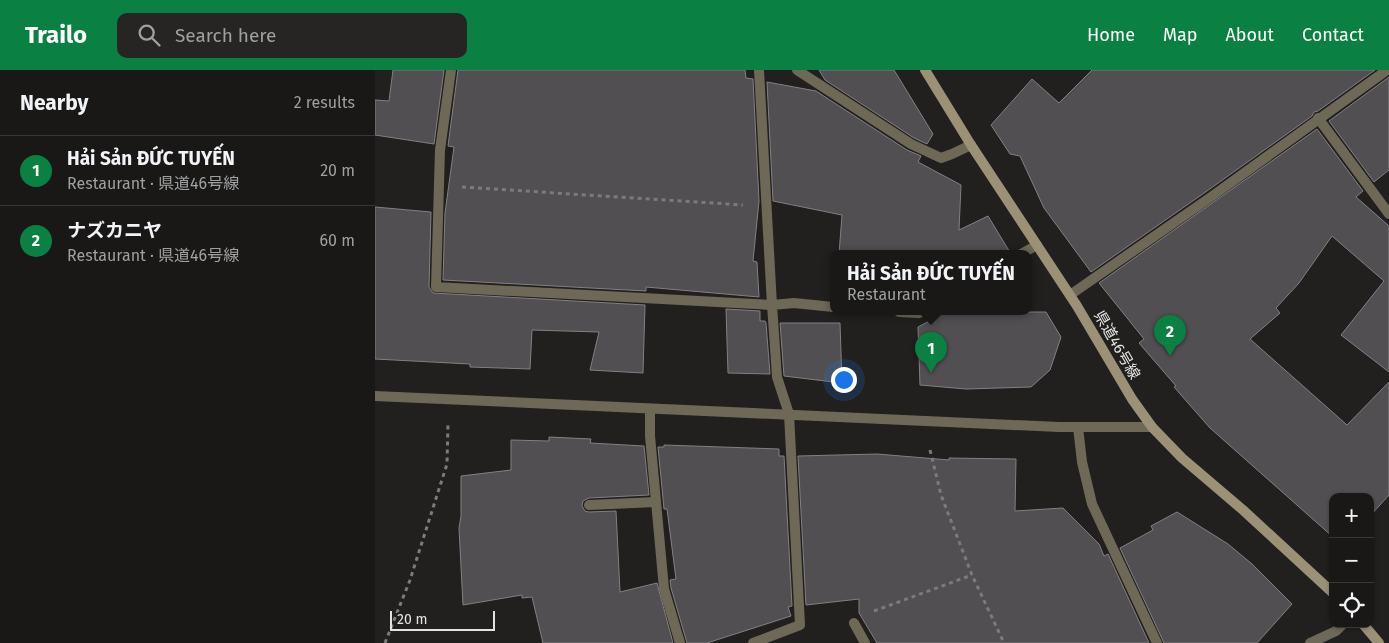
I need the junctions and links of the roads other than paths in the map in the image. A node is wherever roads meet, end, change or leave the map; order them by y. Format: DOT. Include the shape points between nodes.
graph roads {
  1 [pos="451,70"];
  2 [pos="759,70"];
  3 [pos="797,70"];
  4 [pos="925,70"];
  5 [pos="1387,70"];
  6 [pos="1318,118"];
  7 [pos="971,145"];
  8 [pos="1389,214"];
  9 [pos="1037,245"];
  10 [pos="1028,250"];
  11 [pos="1070,295"];
  12 [pos="772,305"];
  13 [pos="830,306"];
  14 [pos="375,396"];
  15 [pos="651,409"];
  16 [pos="789,414"];
  17 [pos="1078,427"];
  18 [pos="1152,427"];
  19 [pos="656,502"];
  20 [pos="589,505"];
  21 [pos="1329,589"];
  22 [pos="854,623"];
  23 [pos="1339,628"];
  24 [pos="1366,628"];
  25 [pos="680,643"];
  26 [pos="753,643"];
  27 [pos="865,643"];
  28 [pos="1157,643"];
  29 [pos="1310,643"];
  30 [pos="1379,643"];
  1 -- 12 [label="street" via="440,150 436,287"];
  2 -- 12 [label="street"];
  3 -- 7 [label="street" via="911,144 941,158"];
  4 -- 7 [label="main road, 県道46号線"];
  5 -- 6 [label="street"];
  6 -- 8 [label="street"];
  6 -- 11 [label="street"];
  7 -- 9 [label="main road, 県道46号線"];
  9 -- 10 [label="street"];
  9 -- 11 [label="main road, 県道46号線"];
  11 -- 18 [label="main road, 県道46号線"];
  12 -- 13 [label="street"];
  12 -- 16 [label="street" via="777,377"];
  14 -- 15 [label="street"];
  15 -- 16 [label="street"];
  15 -- 19 [label="street"];
  16 -- 17 [label="street"];
  16 -- 26 [label="street" via="799,625"];
  17 -- 18 [label="street"];
  17 -- 28 [label="street" via="1092,504"];
  18 -- 21 [label="main road, 県道46号線" via="1182,458"];
  19 -- 20 [label="street"];
  19 -- 25 [label="street" via="664,589"];
  22 -- 27 [label="street"];
  23 -- 29 [label="street"];
  24 -- 30 [label="main road"];
}
